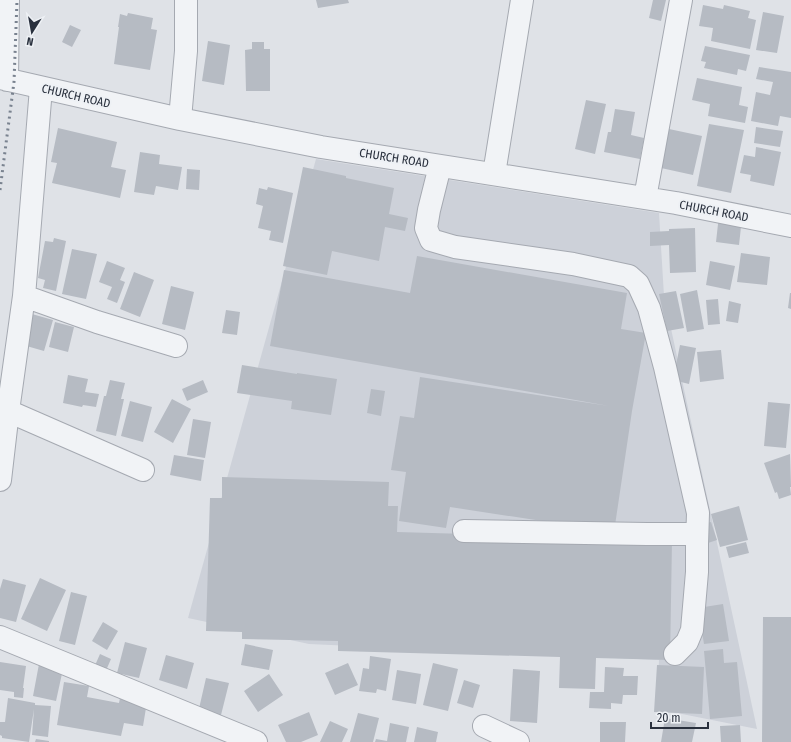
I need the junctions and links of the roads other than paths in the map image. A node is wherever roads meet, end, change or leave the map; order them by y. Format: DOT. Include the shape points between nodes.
graph roads {
  1 [pos="8,0"];
  2 [pos="186,0"];
  3 [pos="522,0"];
  4 [pos="681,0"];
  5 [pos="4,79"];
  6 [pos="42,88"];
  7 [pos="180,119"];
  8 [pos="440,166"];
  9 [pos="494,174"];
  10 [pos="645,198"];
  11 [pos="791,226"];
  12 [pos="24,296"];
  13 [pos="176,346"];
  14 [pos="8,412"];
  15 [pos="143,470"];
  16 [pos="0,480"];
  17 [pos="464,531"];
  18 [pos="697,534"];
  19 [pos="0,637"];
  20 [pos="675,654"];
  21 [pos="484,726"];
  22 [pos="256,742"];
  23 [pos="518,742"];
  1 -- 5 [label="street"];
  2 -- 7 [label="street" via="186,51"];
  3 -- 9 [label="street"];
  4 -- 10 [label="street"];
  5 -- 6 [label="street, CHURCH ROAD"];
  6 -- 7 [label="street, CHURCH ROAD"];
  6 -- 12 [label="street"];
  7 -- 8 [label="street, CHURCH ROAD" via="321,147"];
  8 -- 9 [label="street, CHURCH ROAD"];
  8 -- 18 [label="street" via="426,228 430,240 455,247 573,264 629,276 638,284 649,308 665,367 698,512"];
  9 -- 10 [label="street, CHURCH ROAD"];
  10 -- 11 [label="street, CHURCH ROAD"];
  12 -- 13 [label="street"];
  12 -- 14 [label="street"];
  14 -- 15 [label="street"];
  14 -- 16 [label="street"];
  17 -- 18 [label="street"];
  18 -- 20 [label="street" via="692,630 687,642"];
  19 -- 22 [label="street"];
  21 -- 23 [label="street"];
}
